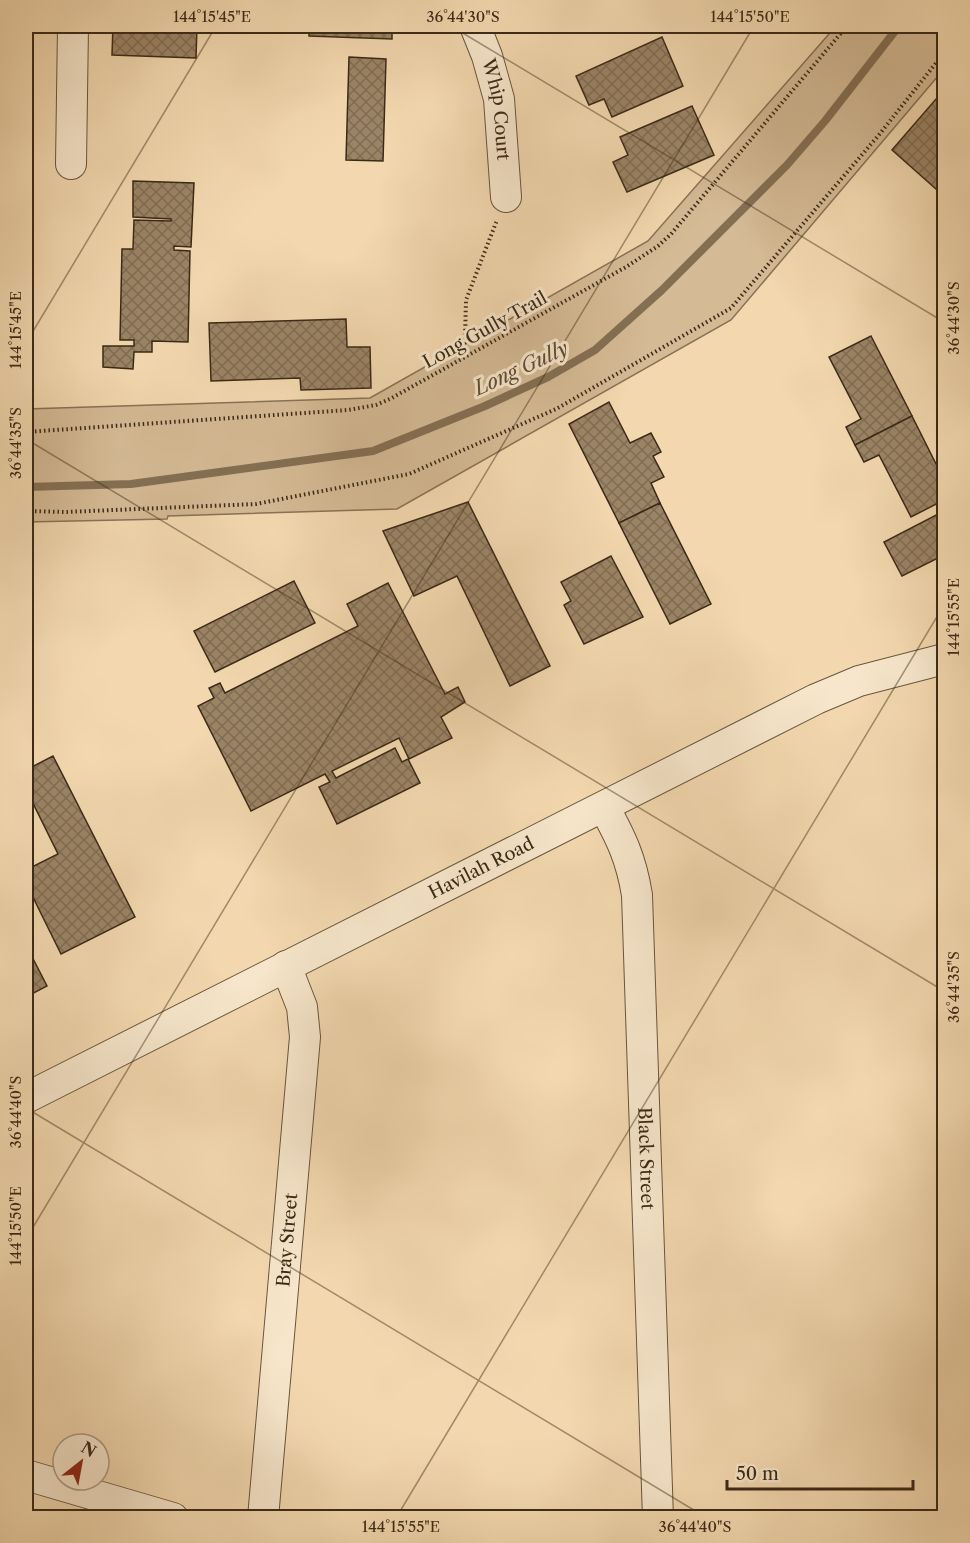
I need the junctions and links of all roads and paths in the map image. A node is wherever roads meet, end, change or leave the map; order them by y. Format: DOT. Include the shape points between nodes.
graph roads {
  1 [pos="73,26"];
  2 [pos="476,26"];
  3 [pos="847,26"];
  4 [pos="945,53"];
  5 [pos="71,164"];
  6 [pos="506,197"];
  7 [pos="462,357"];
  8 [pos="26,432"];
  9 [pos="26,511"];
  10 [pos="945,659"];
  11 [pos="604,807"];
  12 [pos="286,966"];
  13 [pos="26,1098"];
  14 [pos="26,1475"];
  15 [pos="173,1518"];
  16 [pos="263,1518"];
  17 [pos="658,1518"];
  1 -- 5 [label="street"];
  2 -- 6 [label="street, Whip Court" via="499,99"];
  3 -- 7 [label="path, Long Gully Trail" via="658,246"];
  4 -- 9 [label="path" via="731,308 556,409 409,474 256,504"];
  6 -- 7 [label="path" via="466,300"];
  7 -- 8 [label="path, Long Gully Trail" via="390,399 362,408"];
  10 -- 11 [label="street, Havilah Road" via="859,681"];
  11 -- 12 [label="street, Havilah Road"];
  11 -- 17 [label="street, Black Street" via="632,867 637,895"];
  12 -- 13 [label="street, Havilah Road"];
  12 -- 16 [label="street, Bray Street" via="302,1007 305,1037"];
  14 -- 15 [label="street"];
}
